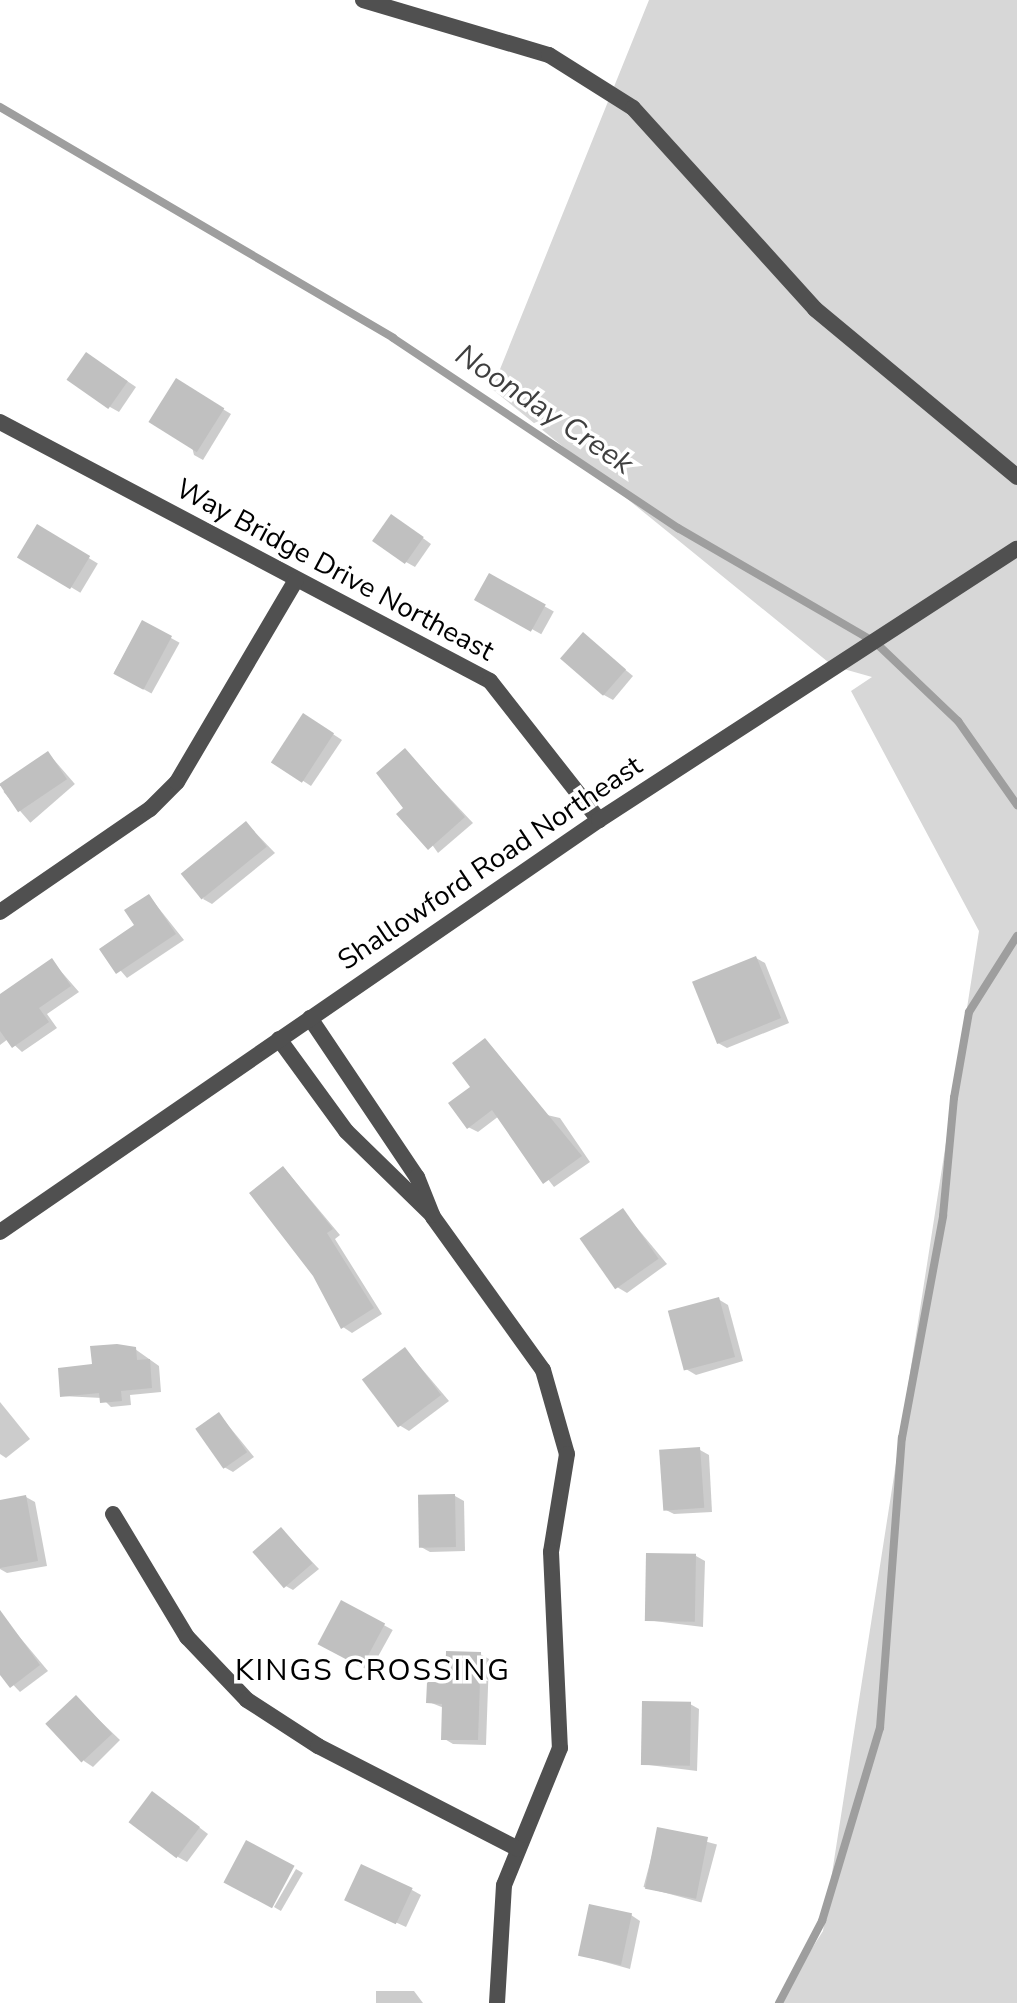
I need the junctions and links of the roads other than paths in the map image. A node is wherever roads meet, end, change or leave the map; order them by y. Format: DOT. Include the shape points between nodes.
graph roads {
  1 [pos="363,0"];
  2 [pos="0,422"];
  3 [pos="1017,477"];
  4 [pos="1015,550"];
  5 [pos="296,580"];
  6 [pos="599,820"];
  7 [pos="0,912"];
  8 [pos="310,1018"];
  9 [pos="279,1039"];
  10 [pos="433,1217"];
  11 [pos="0,1232"];
  12 [pos="113,1514"];
  13 [pos="518,1849"];
  14 [pos="497,2003"];
  1 -- 3 [label="street" via="549,55 633,108 785,280"];
  2 -- 5 [label="street, Way Bridge Drive Northeast"];
  4 -- 6 [label="street, Shallowford Road Northeast"];
  5 -- 6 [label="street, Way Bridge Drive Northeast" via="490,681"];
  5 -- 7 [label="street" via="177,782 150,809"];
  6 -- 8 [label="street, Shallowford Road Northeast"];
  8 -- 9 [label="street, Shallowford Road Northeast"];
  8 -- 10 [label="street" via="417,1177"];
  9 -- 10 [label="street" via="346,1131"];
  9 -- 11 [label="street, Shallowford Road Northeast"];
  10 -- 13 [label="street" via="543,1370 567,1454 551,1552 560,1748"];
  12 -- 13 [label="street" via="187,1637 247,1700 330,1753"];
  13 -- 14 [label="street" via="498,1927"];
}
